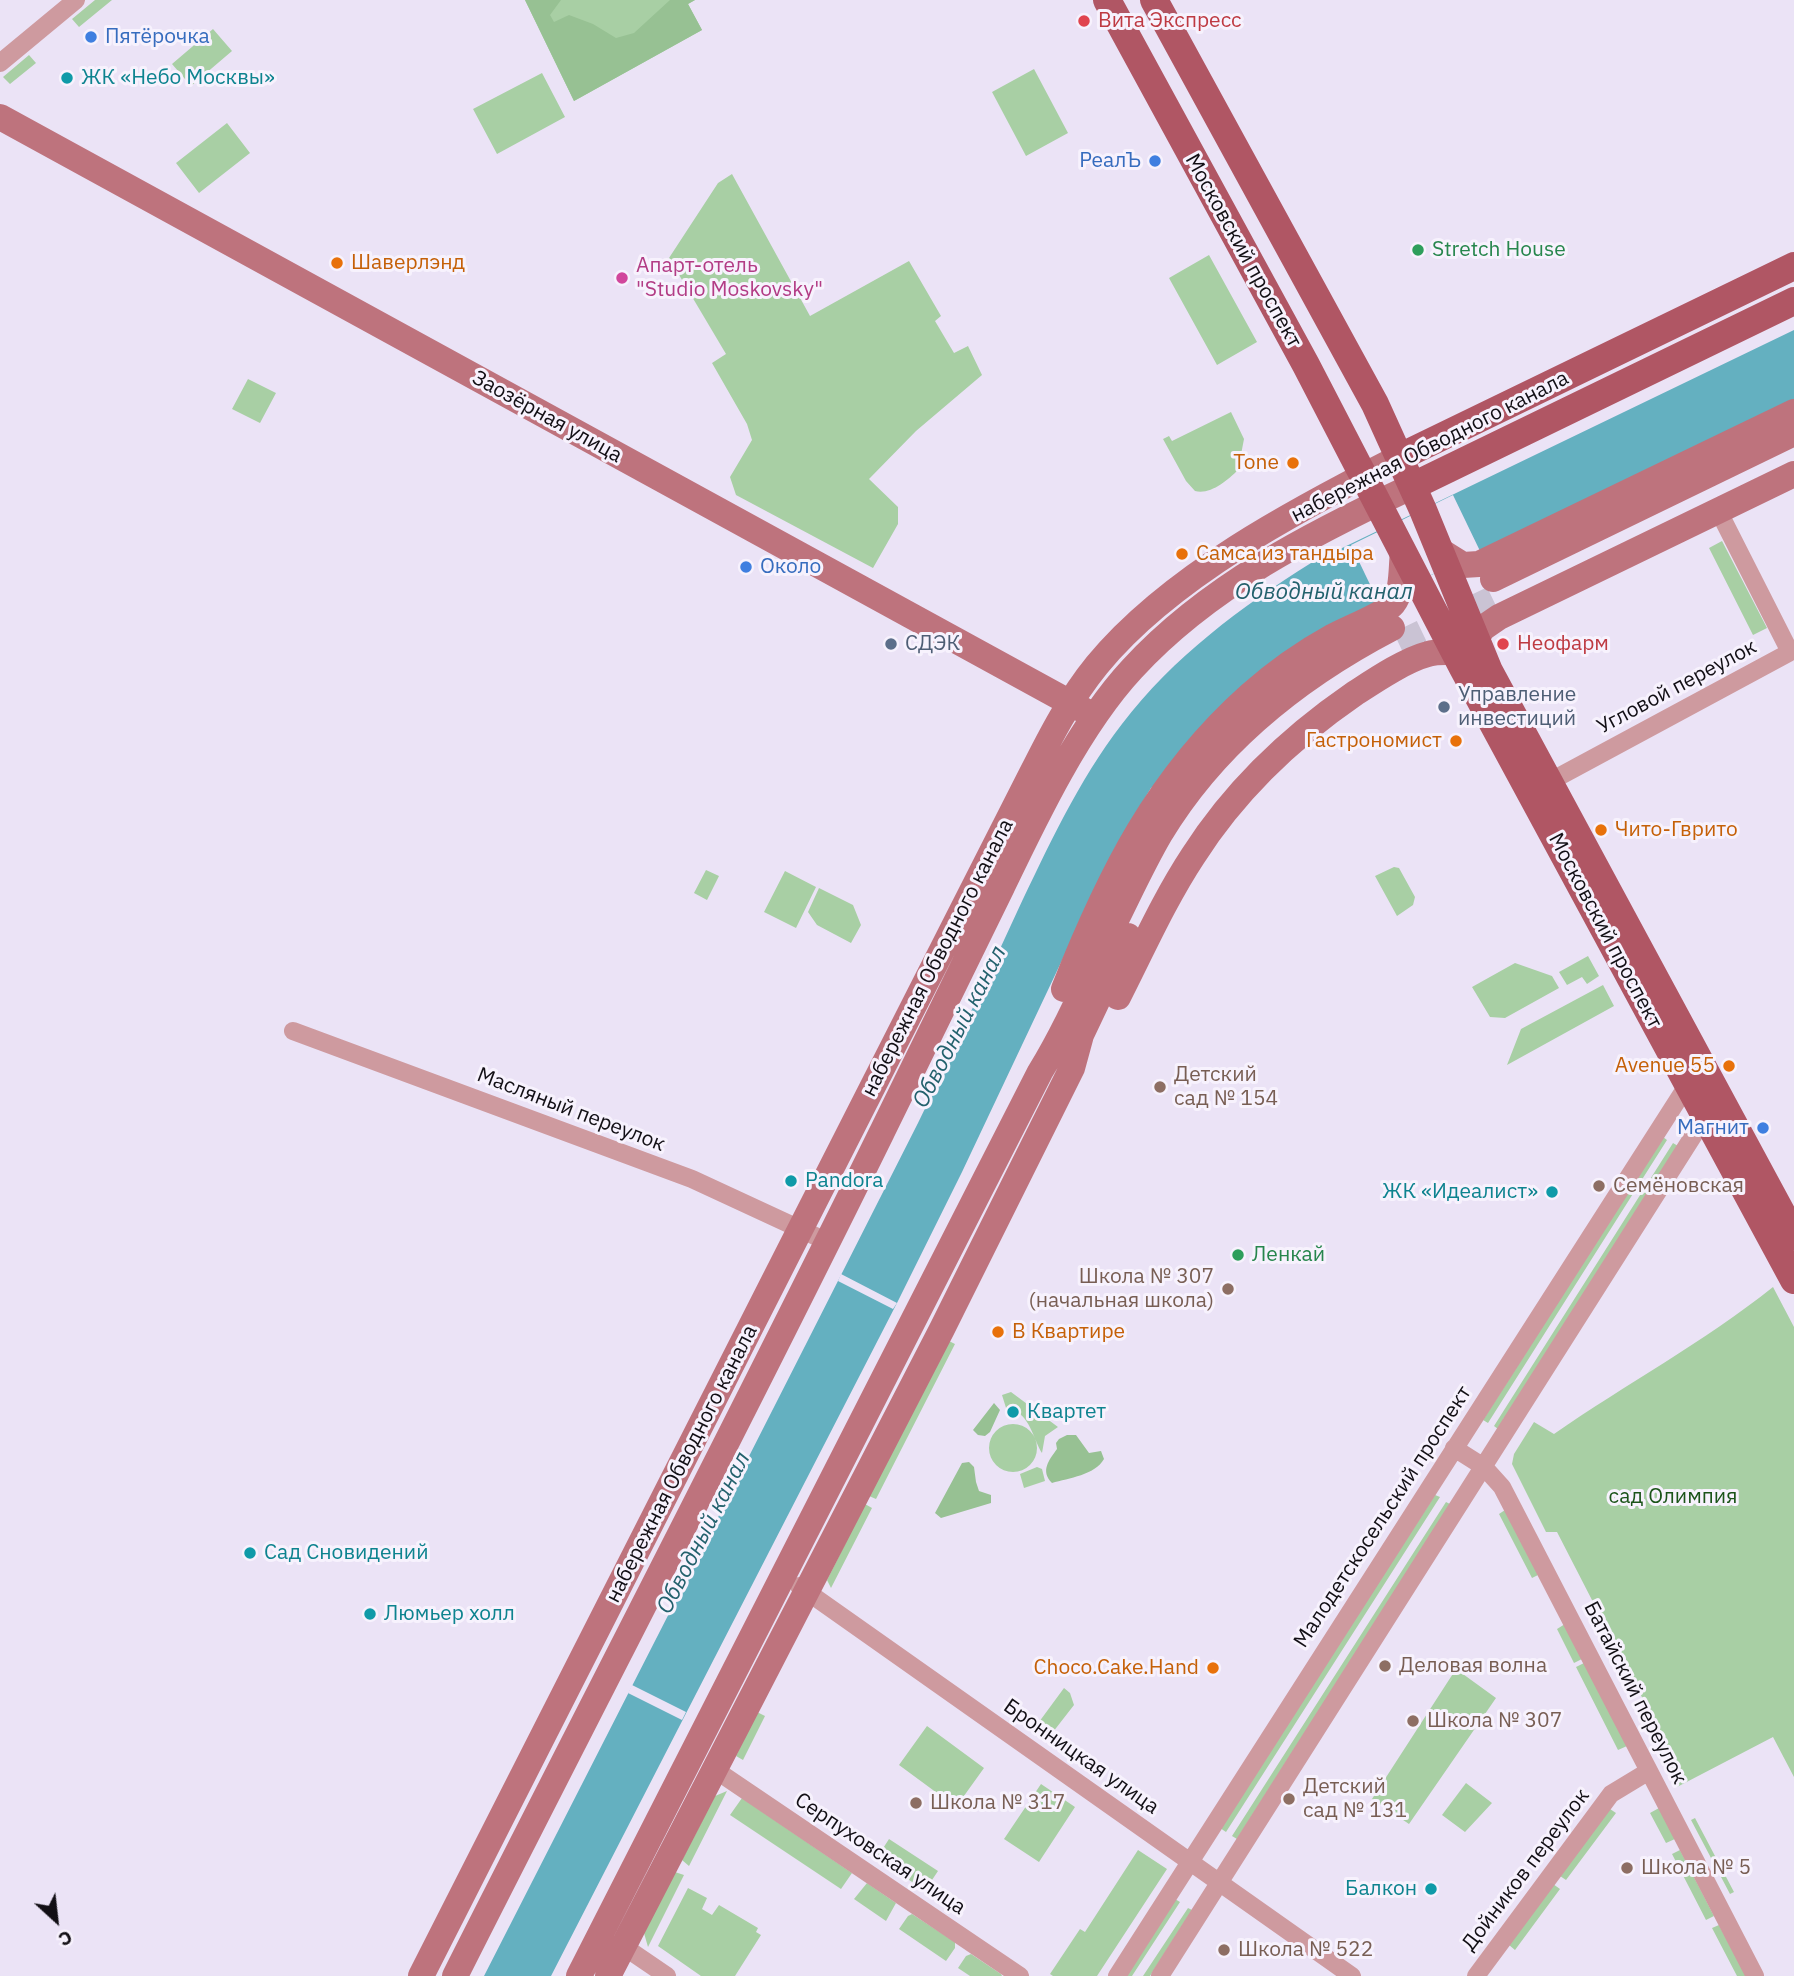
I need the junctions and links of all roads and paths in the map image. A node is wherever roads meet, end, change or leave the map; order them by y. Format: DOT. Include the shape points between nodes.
graph roads {
  1 [pos="76,0"];
  2 [pos="1107,0"];
  3 [pos="1154,0"];
  4 [pos="0,62"];
  5 [pos="0,117"];
  6 [pos="1794,266"];
  7 [pos="1794,301"];
  8 [pos="1794,412"];
  9 [pos="1794,433"];
  10 [pos="1794,453"];
  11 [pos="1399,457"];
  12 [pos="1794,474"];
  13 [pos="1363,476"];
  14 [pos="1418,498"];
  15 [pos="1718,510"];
  16 [pos="1382,515"];
  17 [pos="1448,560"];
  18 [pos="1409,586"];
  19 [pos="1466,645"];
  20 [pos="1792,651"];
  21 [pos="1070,703"];
  22 [pos="1094,716"];
  23 [pos="1549,782"];
  24 [pos="293,1031"];
  25 [pos="1072,1068"];
  26 [pos="1040,1072"];
  27 [pos="1688,1084"];
  28 [pos="1712,1107"];
  29 [pos="802,1229"];
  30 [pos="1794,1236"];
  31 [pos="828,1242"];
  32 [pos="1794,1280"];
  33 [pos="1454,1448"];
  34 [pos="1484,1466"];
  35 [pos="784,1576"];
  36 [pos="806,1591"];
  37 [pos="714,1769"];
  38 [pos="1649,1771"];
  39 [pos="1191,1861"];
  40 [pos="1220,1882"];
  41 [pos="623,1946"];
  42 [pos="421,1976"];
  43 [pos="455,1976"];
  44 [pos="579,1976"];
  45 [pos="608,1976"];
  46 [pos="667,1976"];
  47 [pos="1020,1976"];
  48 [pos="1117,1976"];
  49 [pos="1160,1976"];
  50 [pos="1352,1976"];
  51 [pos="1476,1976"];
  52 [pos="1755,1976"];
  1 -- 4 [label="street"];
  2 -- 13 [label="main road, Московский проспект"];
  3 -- 11 [label="main road, Московский проспект" via="1375,404"];
  5 -- 21 [label="main road, Заозёрная улица"];
  6 -- 11 [label="main road, набережная Обводного канала"];
  7 -- 14 [label="main road, набережная Обводного канала"];
  8 -- 17 [label="main road" via="1479,564"];
  9 -- 10 [label="main road" via="1497,587"];
  11 -- 13 [label="main road, набережная Обводного канала"];
  11 -- 14 [label="main road, Московский проспект"];
  12 -- 15 [label="main road"];
  13 -- 16 [label="main road, Московский проспект"];
  13 -- 21 [label="main road, набережная Обводного канала" via="1181,587 1115,645"];
  14 -- 16 [label="main road, набережная Обводного канала"];
  14 -- 17 [label="main road, Московский проспект"];
  15 -- 19 [label="main road" via="1499,617"];
  15 -- 20 [label="street, Угловой переулок"];
  16 -- 18 [label="main road, Московский проспект" via="1403,552"];
  16 -- 22 [label="main road, набережная Обводного канала" via="1269,562 1193,613 1132,668"];
  17 -- 19 [label="main road, Московский проспект"];
  18 -- 19 [label="main road, Московский проспект"];
  18 -- 26 [label="main road" via="1389,608 1305,653 1252,693 1181,767 1138,831 1093,920 1044,1038"];
  19 -- 23 [label="main road, Московский проспект" via="1489,671"];
  19 -- 25 [label="main road" via="1422,656 1362,689 1291,742 1245,787 1192,857 1096,1042"];
  19 -- 27 [label="main road, Московский проспект"];
  20 -- 23 [label="street, Угловой переулок"];
  21 -- 22 [label="main road, Заозёрная улица"];
  21 -- 29 [label="main road, набережная Обводного канала"];
  22 -- 31 [label="main road, набережная Обводного канала" via="1015,860"];
  23 -- 28 [label="main road, Московский проспект"];
  24 -- 29 [label="street, Масляный переулок" via="692,1179"];
  25 -- 26 [label="main road" via="1081,1035 1143,904 1174,845 1210,794 1252,747 1396,636 1342,655 1292,690 1241,733 1197,782 1160,834"];
  25 -- 36 [label="main road"];
  26 -- 35 [label="main road"];
  27 -- 28 [label="main road, Московский проспект"];
  27 -- 33 [label="street, Малодетскосельский проспект"];
  28 -- 30 [label="main road, Московский проспект"];
  28 -- 32 [label="main road, Московский проспект"];
  28 -- 34 [label="street"];
  29 -- 31 [label="street, Масляный переулок"];
  29 -- 42 [label="main road, набережная Обводного канала"];
  31 -- 43 [label="main road, набережная Обводного канала"];
  33 -- 34 [label="street, Батайский переулок"];
  33 -- 39 [label="street, Малодетскосельский проспект"];
  34 -- 38 [label="street, Батайский переулок" via="1503,1487"];
  34 -- 40 [label="street"];
  35 -- 36 [label="street, Бронницкая улица"];
  35 -- 44 [label="main road"];
  36 -- 37 [label="main road"];
  36 -- 39 [label="street, Бронницкая улица"];
  37 -- 41 [label="main road"];
  37 -- 47 [label="street, Серпуховская улица"];
  38 -- 51 [label="street, Дойников переулок" via="1611,1794"];
  38 -- 52 [label="street, Батайский переулок"];
  39 -- 40 [label="street, Бронницкая улица"];
  39 -- 48 [label="street, Малодетскосельский проспект"];
  40 -- 49 [label="street"];
  40 -- 50 [label="street, Бронницкая улица"];
  41 -- 45 [label="main road"];
  41 -- 46 [label="street"];
}
